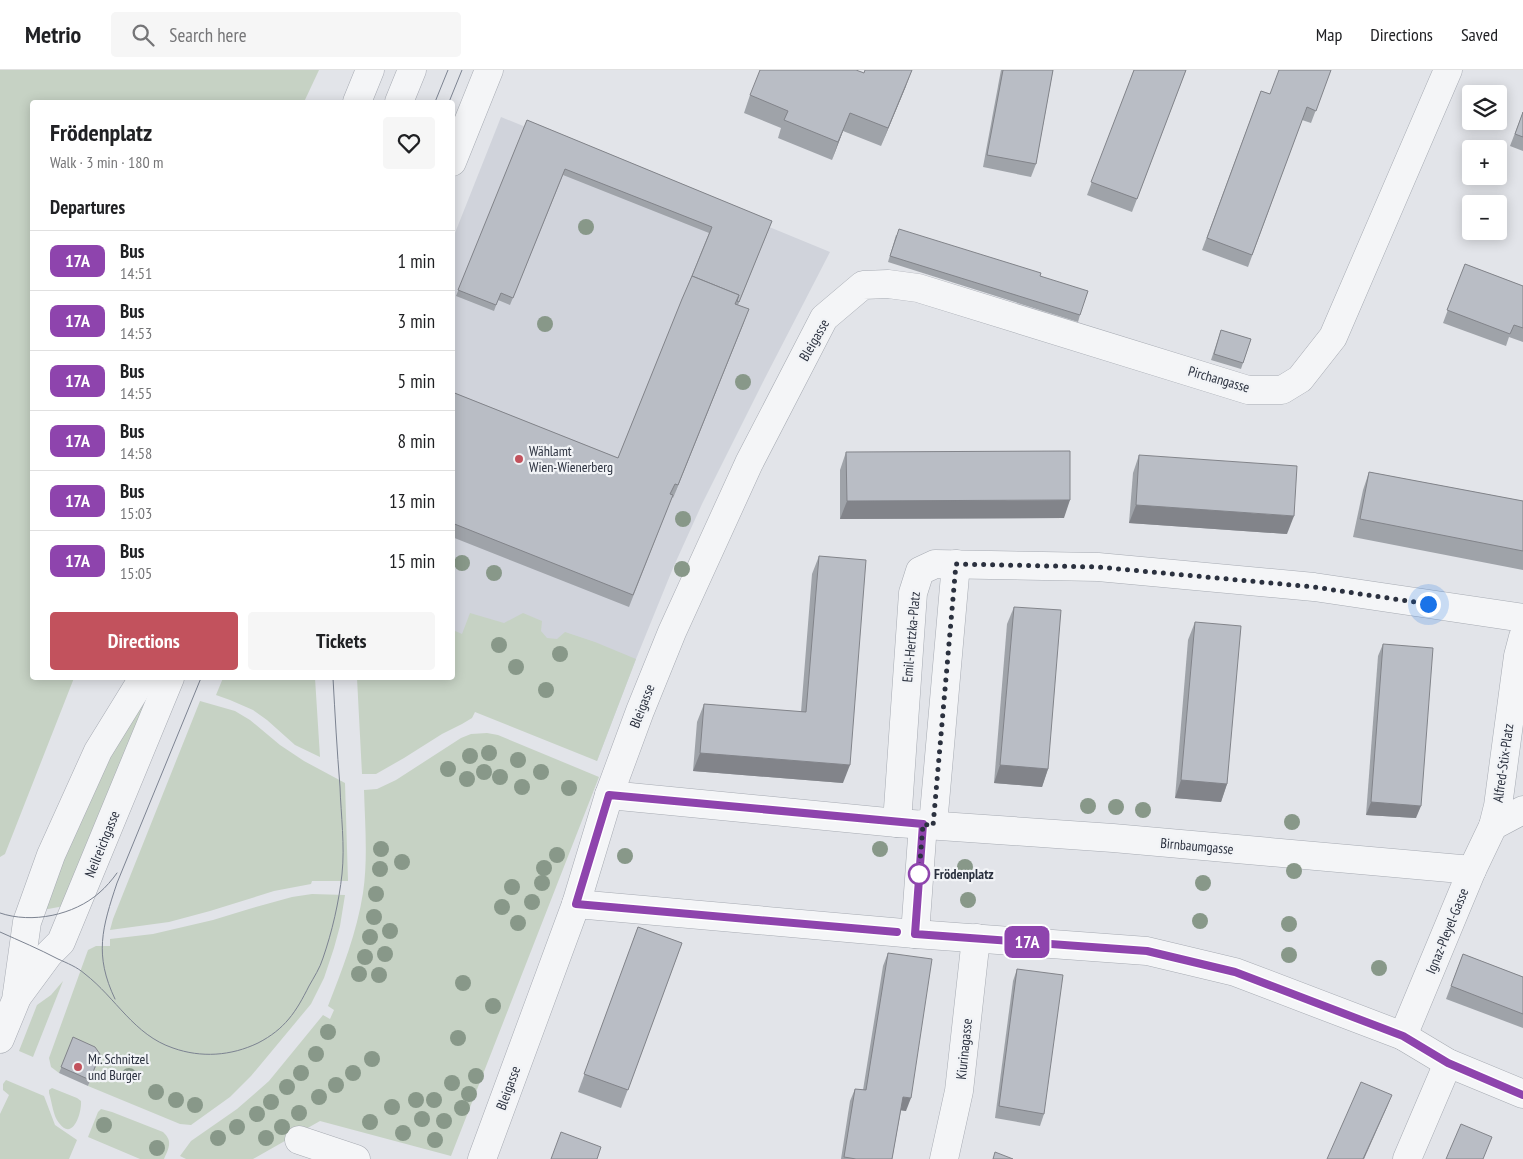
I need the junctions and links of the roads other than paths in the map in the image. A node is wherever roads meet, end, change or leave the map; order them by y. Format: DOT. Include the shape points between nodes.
graph roads {
  1 [pos="370,70"];
  2 [pos="412,70"];
  3 [pos="490,70"];
  4 [pos="1448,70"];
  5 [pos="358,100"];
  6 [pos="400,100"];
  7 [pos="455,155"];
  8 [pos="863,285"];
  9 [pos="956,564"];
  10 [pos="1523,618"];
  11 [pos="1523,637"];
  12 [pos="143,680"];
  13 [pos="169,680"];
  14 [pos="609,795"];
  15 [pos="1523,810"];
  16 [pos="918,824"];
  17 [pos="1493,826"];
  18 [pos="1472,870"];
  19 [pos="576,904"];
  20 [pos="915,934"];
  21 [pos="976,938"];
  22 [pos="8,996"];
  23 [pos="1403,1036"];
  24 [pos="0,1039"];
  25 [pos="1448,1063"];
  26 [pos="1523,1094"];
  27 [pos="299,1140"];
  28 [pos="356,1159"];
  29 [pos="482,1159"];
  30 [pos="944,1159"];
  31 [pos="1407,1159"];
  1 -- 5 [label="street"];
  2 -- 6 [label="street"];
  3 -- 7 [label="street"];
  4 -- 8 [label="street, Pirchangasse" via="1333,337 1300,379 1282,390 1248,390 918,288"];
  8 -- 14 [label="street, Bleigasse" via="824,318 749,463 672,632"];
  9 -- 10 [label="street, Emil-Hertzka-Platz" via="1098,567 1314,587"];
  9 -- 16 [label="street"];
  9 -- 16 [label="street, Emil-Hertzka-Platz" via="935,564 920,571 913,593"];
  11 -- 17 [label="street, Alfred-Stix-Platz"];
  12 -- 22 [label="street, Neilreichgasse" via="98,751 51,855 27,922"];
  13 -- 22 [label="street, Neilreichgasse" via="61,942"];
  14 -- 16 [label="street, Birnbaumgasse"];
  14 -- 19 [label="street, Bleigasse"];
  15 -- 17 [label="street, Alfred-Stix-Platz"];
  16 -- 18 [label="street, Birnbaumgasse"];
  16 -- 20 [label="street"];
  17 -- 18 [label="street, Ignaz-Pleyel-Gasse"];
  18 -- 23 [label="street, Ignaz-Pleyel-Gasse"];
  19 -- 20 [label="street"];
  19 -- 29 [label="street, Bleigasse"];
  20 -- 21 [label="street"];
  21 -- 23 [label="street" via="1147,951 1235,972"];
  21 -- 30 [label="street, Kiurinagasse" via="959,1091"];
  22 -- 24 [label="street, Neilreichgasse"];
  23 -- 25 [label="street"];
  25 -- 26 [label="street"];
  25 -- 31 [label="street"];
  27 -- 28 [label="street"];
}
